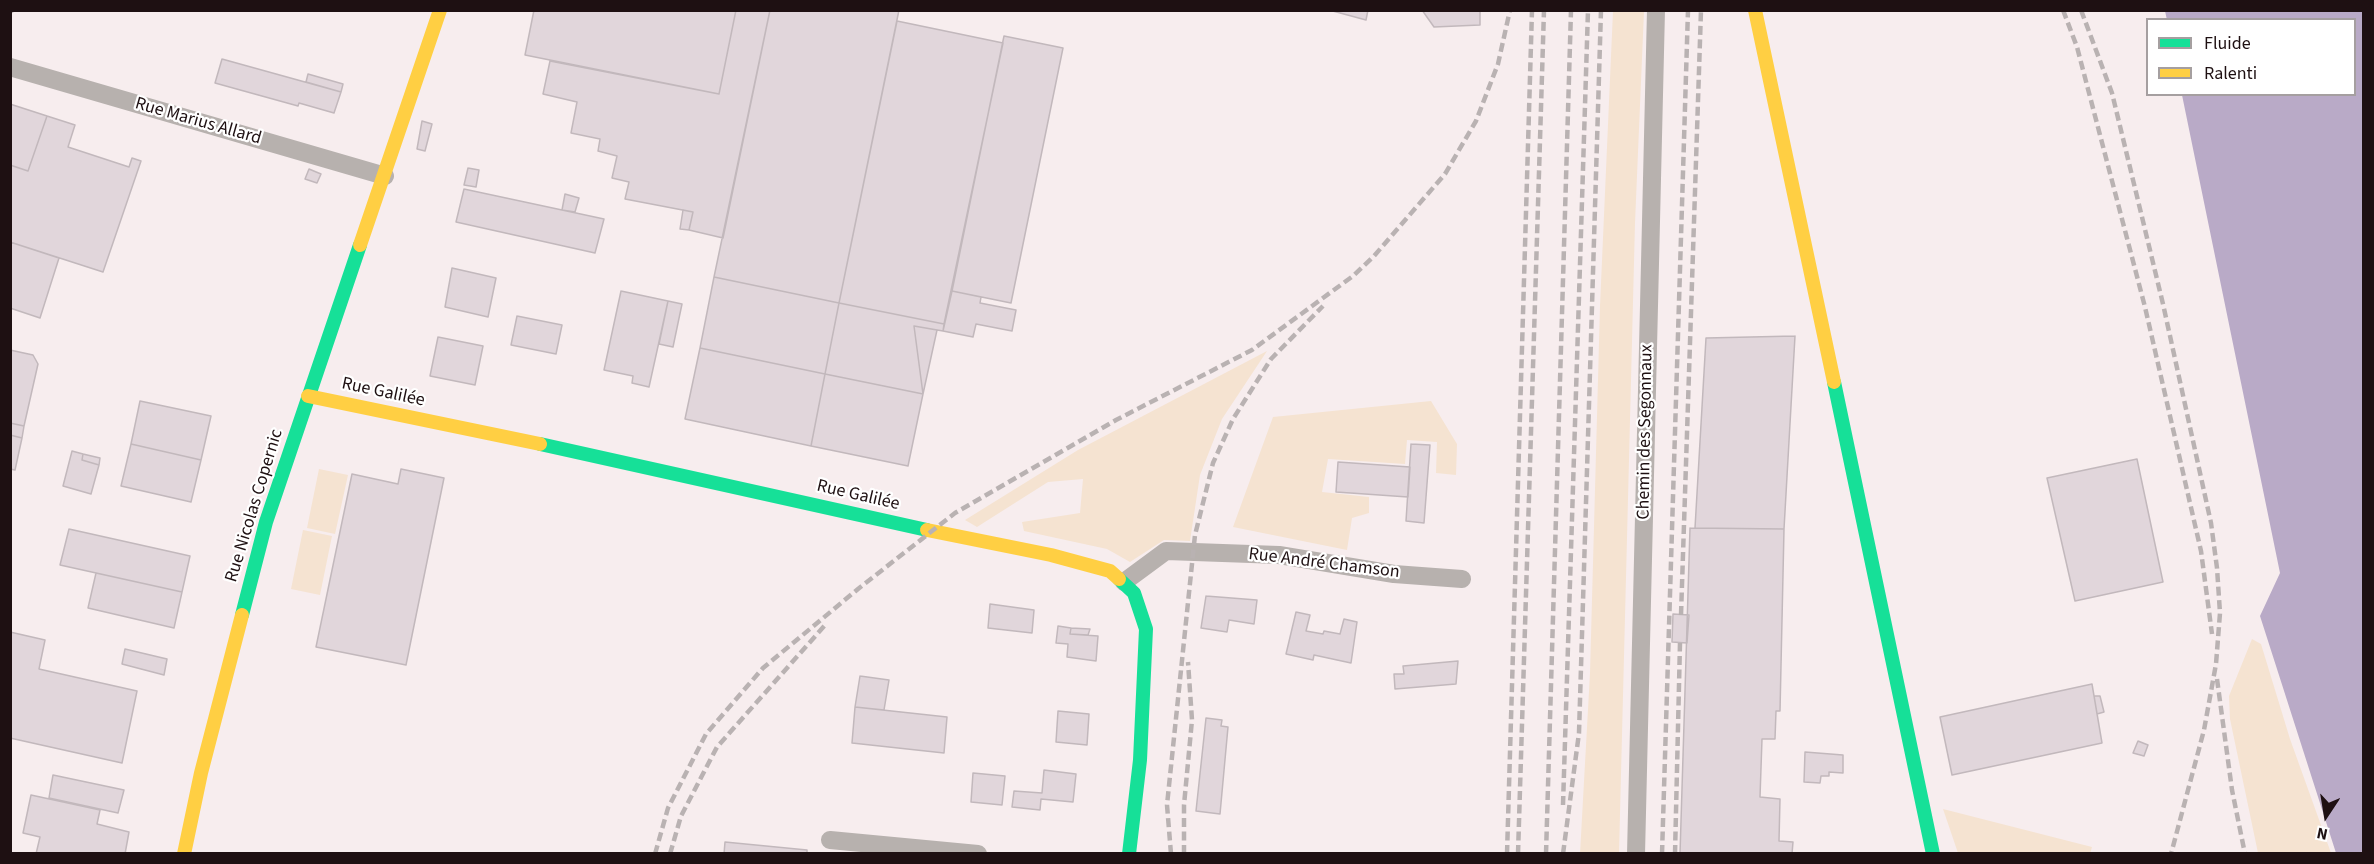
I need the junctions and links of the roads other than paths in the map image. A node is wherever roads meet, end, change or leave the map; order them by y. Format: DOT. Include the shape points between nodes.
graph roads {
  1 [pos="440,10"];
  2 [pos="1656,10"];
  3 [pos="1755,10"];
  4 [pos="10,67"];
  5 [pos="385,176"];
  6 [pos="308,396"];
  7 [pos="1462,579"];
  8 [pos="1124,582"];
  9 [pos="830,840"];
  10 [pos="184,854"];
  11 [pos="978,854"];
  12 [pos="1129,854"];
  13 [pos="1635,854"];
  14 [pos="1933,854"];
  1 -- 5 [label="street, Rue Nicolas Copernic"];
  2 -- 13 [label="street, Chemin des Segonnaux"];
  3 -- 14 [label="street"];
  4 -- 5 [label="street, Rue Marius Allard"];
  5 -- 6 [label="street, Rue Nicolas Copernic"];
  6 -- 8 [label="street, Rue Galilée" via="1091,564"];
  6 -- 10 [label="street, Rue Nicolas Copernic" via="244,604"];
  7 -- 8 [label="street, Rue André Chamson" via="1394,574 1279,555 1166,550"];
  8 -- 12 [label="street, Rue Galilée" via="1134,593 1146,629 1140,760"];
  9 -- 11 [label="street"];
}
